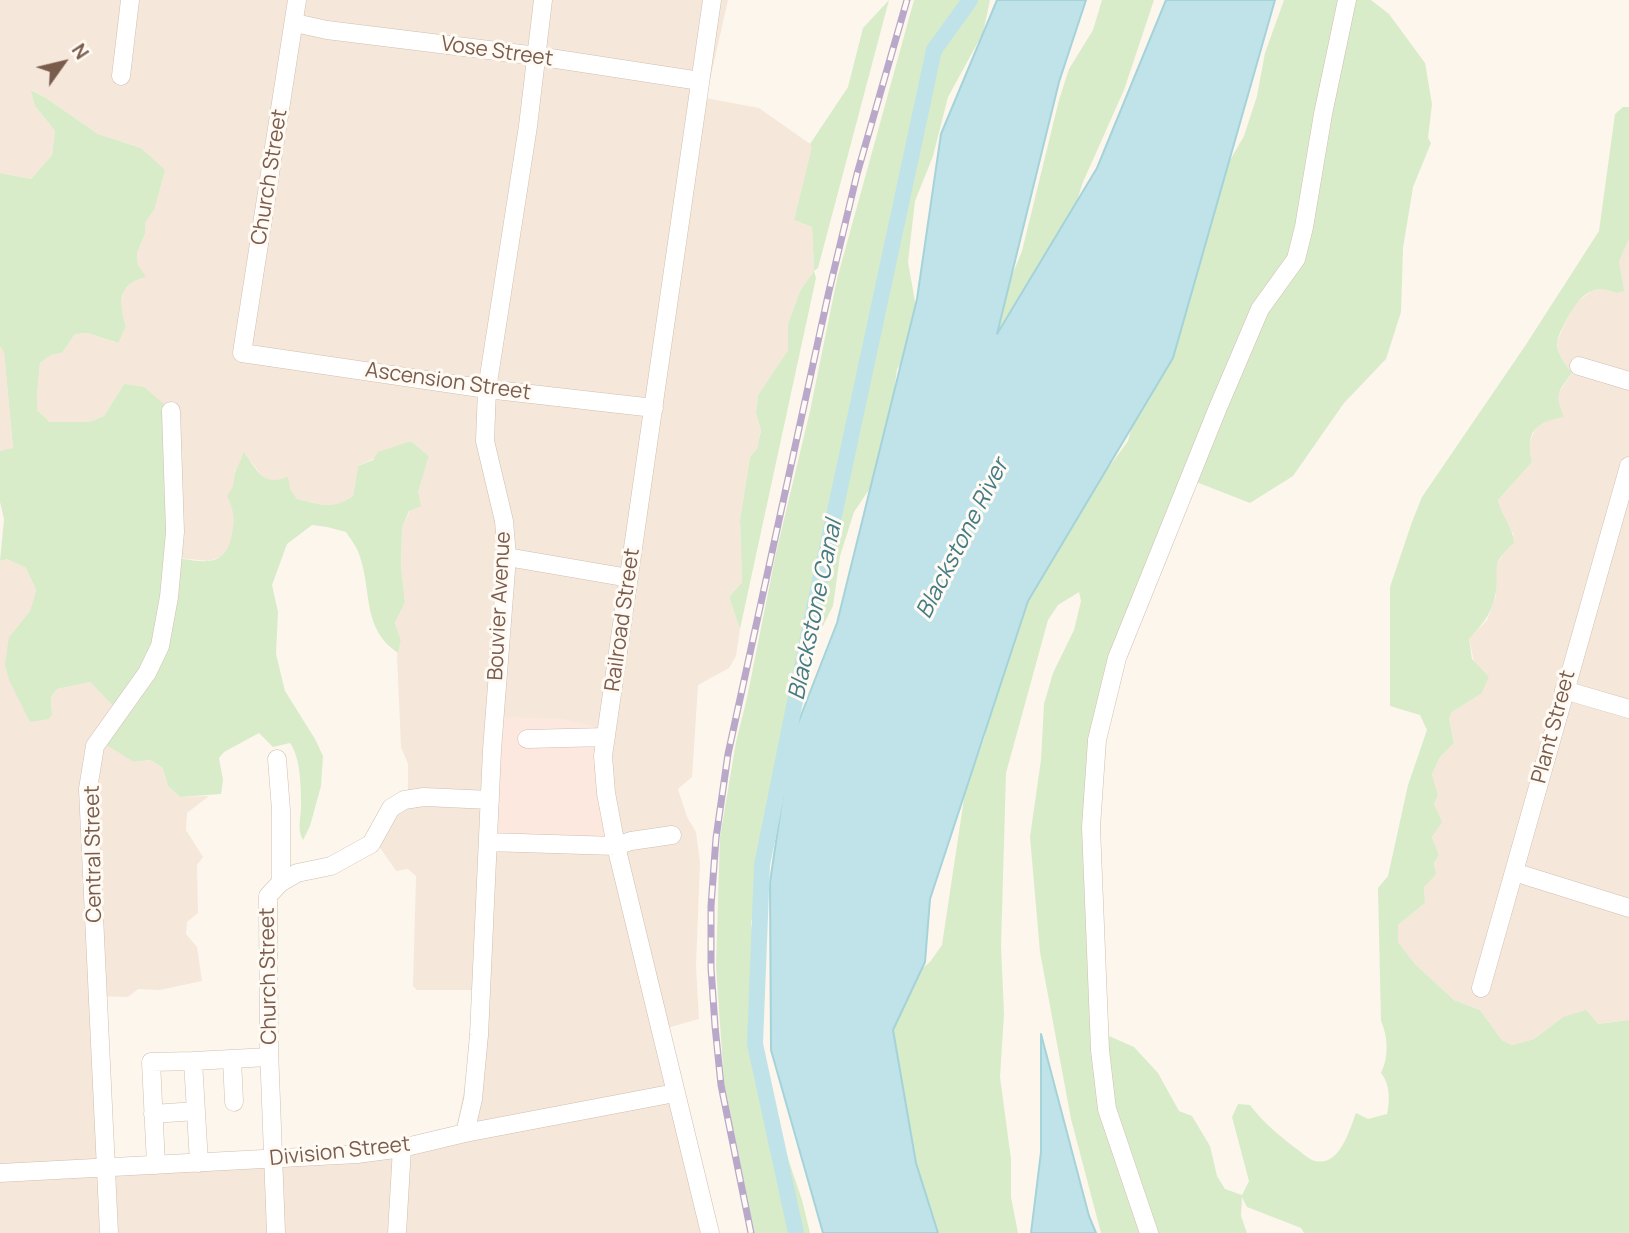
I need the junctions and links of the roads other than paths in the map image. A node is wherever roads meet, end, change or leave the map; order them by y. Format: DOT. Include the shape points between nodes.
graph roads {
  1 [pos="130,0"];
  2 [pos="297,0"];
  3 [pos="543,0"];
  4 [pos="712,0"];
  5 [pos="1347,0"];
  6 [pos="295,23"];
  7 [pos="537,56"];
  8 [pos="121,76"];
  9 [pos="700,81"];
  10 [pos="242,353"];
  11 [pos="1579,366"];
  12 [pos="1629,381"];
  13 [pos="487,389"];
  14 [pos="654,408"];
  15 [pos="171,411"];
  16 [pos="1629,466"];
  17 [pos="1623,506"];
  18 [pos="507,557"];
  19 [pos="629,578"];
  20 [pos="1564,690"];
  21 [pos="1629,709"];
  22 [pos="606,737"];
  23 [pos="527,739"];
  24 [pos="277,759"];
  25 [pos="490,800"];
  26 [pos="672,835"];
  27 [pos="488,842"];
  28 [pos="616,846"];
  29 [pos="1514,873"];
  30 [pos="282,882"];
  31 [pos="1629,908"];
  32 [pos="1481,988"];
  33 [pos="270,1057"];
  34 [pos="232,1059"];
  35 [pos="193,1061"];
  36 [pos="675,1093"];
  37 [pos="234,1102"];
  38 [pos="196,1111"];
  39 [pos="153,1114"];
  40 [pos="465,1133"];
  41 [pos="402,1148"];
  42 [pos="274,1159"];
  43 [pos="199,1163"];
  44 [pos="156,1165"];
  45 [pos="107,1168"];
  46 [pos="0,1173"];
  47 [pos="109,1233"];
  48 [pos="276,1233"];
  49 [pos="397,1233"];
  50 [pos="710,1233"];
  51 [pos="1149,1233"];
  1 -- 8 [label="street"];
  2 -- 6 [label="street, Church Street"];
  3 -- 7 [label="street, Bouvier Avenue"];
  4 -- 9 [label="street, Railroad Street"];
  5 -- 51 [label="street" via="1296,259 1260,309 1217,410 1117,658 1097,740 1091,827 1100,1050 1108,1109"];
  6 -- 7 [label="street, Vose Street"];
  6 -- 10 [label="street, Church Street"];
  7 -- 9 [label="street, Vose Street"];
  7 -- 13 [label="street, Bouvier Avenue"];
  9 -- 14 [label="street, Railroad Street"];
  10 -- 13 [label="street, Ascension Street"];
  11 -- 12 [label="street"];
  13 -- 14 [label="street, Ascension Street"];
  13 -- 18 [label="street, Bouvier Avenue" via="485,441 504,521"];
  14 -- 19 [label="street, Railroad Street"];
  15 -- 45 [label="street, Central Street" via="175,532 160,646 147,673 95,746 88,789"];
  16 -- 17 [label="street, Plant Street"];
  17 -- 20 [label="street, Plant Street"];
  18 -- 19 [label="street"];
  18 -- 25 [label="street, Bouvier Avenue"];
  19 -- 22 [label="street, Railroad Street"];
  20 -- 21 [label="street"];
  20 -- 29 [label="street, Plant Street"];
  22 -- 23 [label="street"];
  22 -- 28 [label="street, Railroad Street" via="606,793"];
  24 -- 30 [label="street"];
  25 -- 27 [label="street, Bouvier Avenue"];
  25 -- 30 [label="street, Church Street" via="404,800 391,808 371,844 331,866 297,873"];
  26 -- 28 [label="street"];
  27 -- 28 [label="street"];
  27 -- 40 [label="street, Bouvier Avenue" via="479,1035"];
  28 -- 36 [label="street, Railroad Street"];
  29 -- 31 [label="street"];
  29 -- 32 [label="street, Plant Street"];
  30 -- 33 [label="street, Church Street" via="268,896 267,905"];
  33 -- 34 [label="street"];
  33 -- 42 [label="street, Church Street"];
  34 -- 35 [label="street"];
  34 -- 37 [label="street"];
  35 -- 38 [label="street"];
  35 -- 39 [label="street" via="151,1062"];
  36 -- 40 [label="street, Division Street"];
  36 -- 50 [label="street, Railroad Street"];
  38 -- 39 [label="street"];
  38 -- 43 [label="street"];
  39 -- 44 [label="street"];
  40 -- 41 [label="street, Division Street"];
  41 -- 42 [label="street, Division Street"];
  41 -- 49 [label="street"];
  42 -- 43 [label="street, Division Street"];
  42 -- 48 [label="street, Church Street"];
  43 -- 44 [label="street, Division Street"];
  44 -- 45 [label="street, Division Street"];
  45 -- 46 [label="street, Division Street"];
  45 -- 47 [label="street, Central Street"];
}
